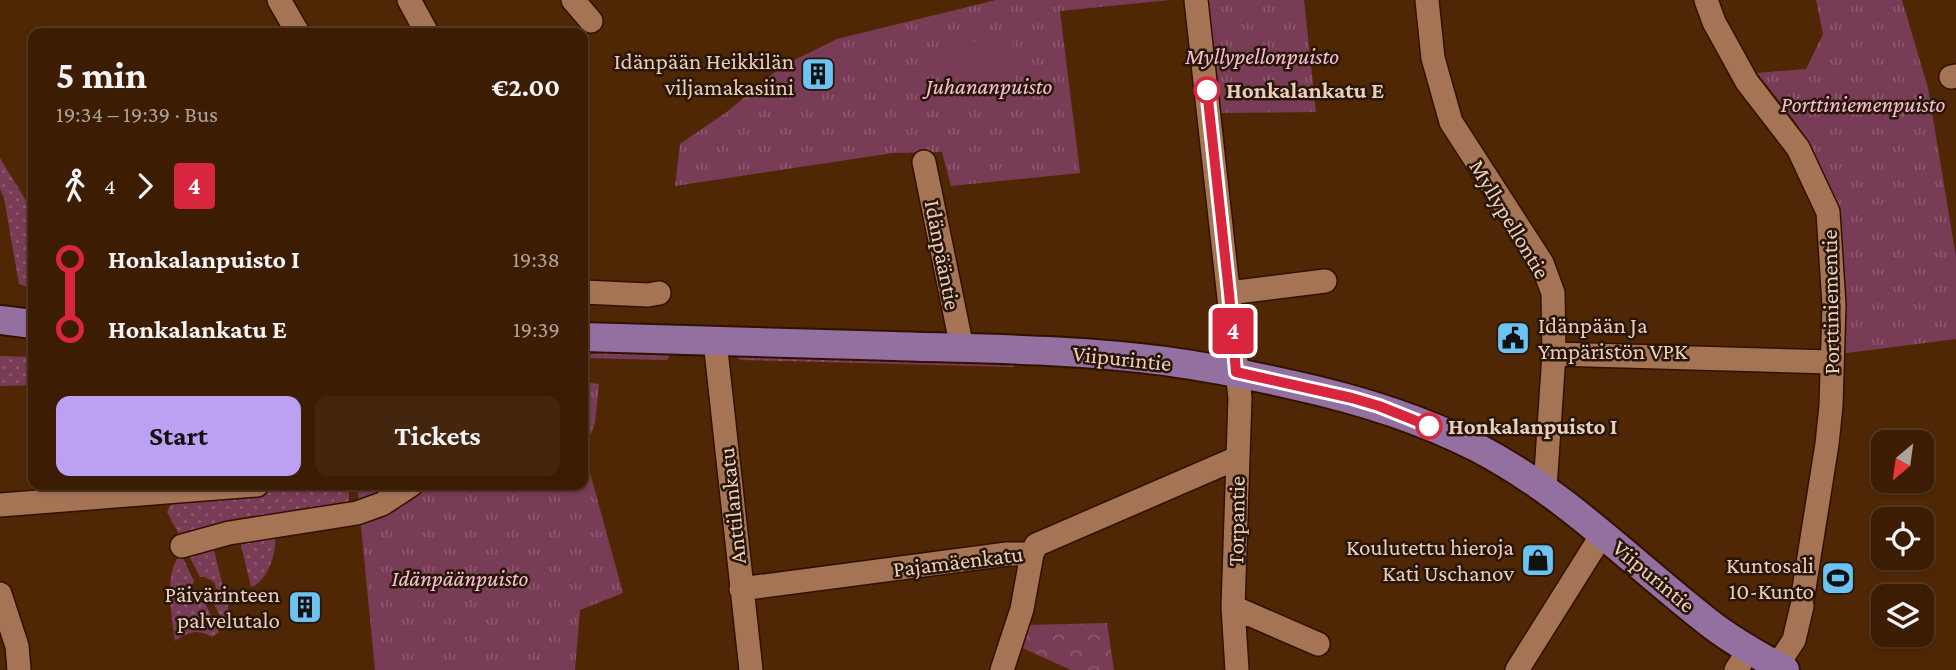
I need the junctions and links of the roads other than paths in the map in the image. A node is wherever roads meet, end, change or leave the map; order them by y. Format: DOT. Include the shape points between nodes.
graph roads {
  1 [pos="279,0"];
  2 [pos="409,0"];
  3 [pos="573,0"];
  4 [pos="1196,0"];
  5 [pos="1427,0"];
  6 [pos="1706,0"];
  7 [pos="591,22"];
  8 [pos="295,28"];
  9 [pos="424,28"];
  10 [pos="924,162"];
  11 [pos="1325,281"];
  12 [pos="588,292"];
  13 [pos="659,293"];
  14 [pos="1229,293"];
  15 [pos="0,320"];
  16 [pos="28,323"];
  17 [pos="588,337"];
  18 [pos="715,341"];
  19 [pos="962,348"];
  20 [pos="1554,354"];
  21 [pos="1832,362"];
  22 [pos="1236,372"];
  23 [pos="1237,458"];
  24 [pos="1545,488"];
  25 [pos="193,490"];
  26 [pos="403,490"];
  27 [pos="0,505"];
  28 [pos="1604,533"];
  29 [pos="182,546"];
  30 [pos="1032,554"];
  31 [pos="741,589"];
  32 [pos="0,594"];
  33 [pos="1233,607"];
  34 [pos="1318,644"];
  35 [pos="1742,660"];
  36 [pos="1781,668"];
  37 [pos="19,670"];
  38 [pos="751,670"];
  39 [pos="1002,670"];
  40 [pos="1237,670"];
  41 [pos="1517,670"];
  1 -- 8 [label="street"];
  2 -- 9 [label="street"];
  3 -- 7 [label="street"];
  4 -- 14 [label="street, Torpantie"];
  5 -- 20 [label="street, Myllypellontie" via="1433,58 1451,122 1542,263 1553,293"];
  6 -- 21 [label="street, Porttiniementie" via="1747,82 1798,148 1828,212 1834,305"];
  10 -- 19 [label="street, Idänpääntie"];
  11 -- 14 [label="street"];
  12 -- 13 [label="street"];
  14 -- 22 [label="street, Torpantie"];
  15 -- 16 [label="main road"];
  17 -- 18 [label="main road, Viipurintie"];
  18 -- 19 [label="main road, Viipurintie"];
  18 -- 31 [label="street, Anttilankatu"];
  19 -- 22 [label="main road, Viipurintie" via="1109,355"];
  20 -- 21 [label="street"];
  20 -- 24 [label="street, Myllypellontie"];
  21 -- 36 [label="street, Porttiniementie" via="1827,444 1802,600 1794,640"];
  22 -- 23 [label="street, Torpantie" via="1240,398"];
  22 -- 24 [label="main road, Viipurintie" via="1352,398 1404,415 1475,447"];
  23 -- 30 [label="street, Pajamäenkatu" via="1036,545"];
  23 -- 33 [label="street, Torpantie"];
  24 -- 28 [label="main road, Viipurintie"];
  25 -- 27 [label="street"];
  26 -- 29 [label="street" via="357,513 229,533"];
  28 -- 35 [label="main road, Viipurintie" via="1709,623"];
  28 -- 41 [label="street"];
  30 -- 31 [label="street, Pajamäenkatu"];
  30 -- 39 [label="street" via="1022,609"];
  31 -- 38 [label="street, Anttilankatu"];
  32 -- 37 [label="street" via="17,646"];
  33 -- 34 [label="street"];
  33 -- 40 [label="street, Torpantie"];
  35 -- 36 [label="main road, Viipurintie"];
}
